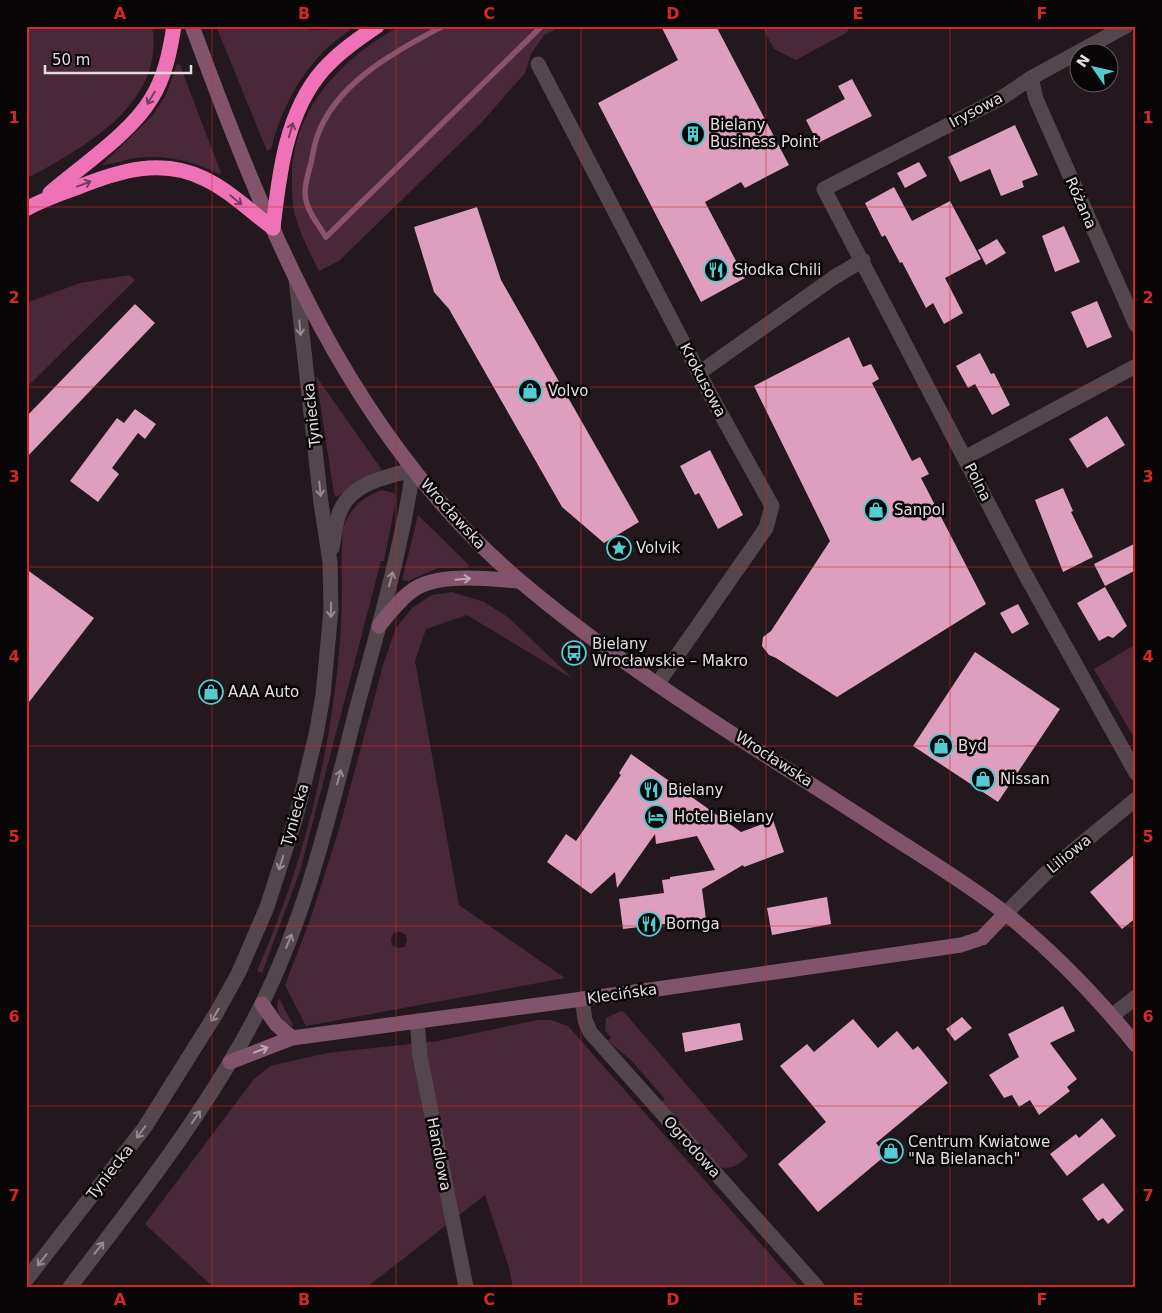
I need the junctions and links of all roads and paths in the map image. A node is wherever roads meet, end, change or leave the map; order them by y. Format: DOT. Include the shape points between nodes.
graph roads {
  1 [pos="174,26"];
  2 [pos="192,26"];
  3 [pos="377,26"];
  4 [pos="1126,26"];
  5 [pos="538,64"];
  6 [pos="1031,78"];
  7 [pos="824,189"];
  8 [pos="33,205"];
  9 [pos="273,228"];
  10 [pos="863,260"];
  11 [pos="296,279"];
  12 [pos="1136,325"];
  13 [pos="1136,366"];
  14 [pos="699,373"];
  15 [pos="966,457"];
  16 [pos="413,470"];
  17 [pos="330,562"];
  18 [pos="520,581"];
  19 [pos="379,626"];
  20 [pos="658,683"];
  21 [pos="1136,773"];
  22 [pos="1136,799"];
  23 [pos="1005,914"];
  24 [pos="1136,997"];
  25 [pos="582,999"];
  26 [pos="262,1004"];
  27 [pos="1112,1016"];
  28 [pos="417,1020"];
  29 [pos="292,1038"];
  30 [pos="1136,1045"];
  31 [pos="230,1062"];
  32 [pos="26,1280"];
  33 [pos="70,1287"];
  34 [pos="466,1287"];
  35 [pos="817,1287"];
  1 -- 8 [label="highway, one-way" via="164,74 144,110"];
  2 -- 9 [label="main road, Wrocławska"];
  9 -- 3 [label="highway, one-way" via="287,143 301,104 318,76 336,57"];
  4 -- 6 [label="street, Irysowa"];
  5 -- 14 [label="street, Krokusowa"];
  6 -- 7 [label="street, Irysowa" via="1003,96"];
  6 -- 12 [label="street, Różana" via="1036,99"];
  7 -- 10 [label="street, Polna"];
  8 -- 9 [label="highway, one-way" via="123,171 167,168 212,182"];
  9 -- 11 [label="main road, Wrocławska"];
  10 -- 14 [label="street"];
  10 -- 15 [label="street, Polna"];
  11 -- 16 [label="main road, Wrocławska" via="358,395"];
  11 -- 17 [label="street, Tyniecka, one-way"];
  13 -- 15 [label="street"];
  14 -- 20 [label="street, Krokusowa" via="772,506 766,528"];
  15 -- 21 [label="street, Polna" via="1034,590"];
  16 -- 17 [label="street" via="368,483 344,504 338,516"];
  16 -- 18 [label="main road, Wrocławska" via="461,525"];
  19 -- 16 [label="street, one-way" via="406,518"];
  17 -- 32 [label="street, Tyniecka, one-way" via="329,651 316,735 296,817 260,923 239,972 178,1077 145,1127"];
  19 -- 18 [label="main road, one-way" via="414,589 432,582 468,578"];
  18 -- 20 [label="main road, Wrocławska" via="560,614"];
  26 -- 19 [label="street, one-way" via="296,924 312,874"];
  20 -- 23 [label="main road, Wrocławska"];
  22 -- 23 [label="street, Liliowa" via="1045,874"];
  23 -- 25 [label="main road, Klecińska" via="982,938 961,945"];
  23 -- 27 [label="main road, Wrocławska" via="1070,970"];
  24 -- 27 [label="street"];
  25 -- 28 [label="main road, Klecińska"];
  25 -- 35 [label="street, Ogrodowa" via="584,1020 596,1039"];
  26 -- 29 [label="main road" via="276,1024"];
  26 -- 31 [label="street"];
  27 -- 30 [label="main road, Wrocławska"];
  28 -- 29 [label="main road, Klecińska"];
  28 -- 34 [label="street, Handlowa" via="420,1056"];
  31 -- 29 [label="main road, Klecińska, one-way"];
  33 -- 31 [label="street, one-way" via="169,1156"];
}
